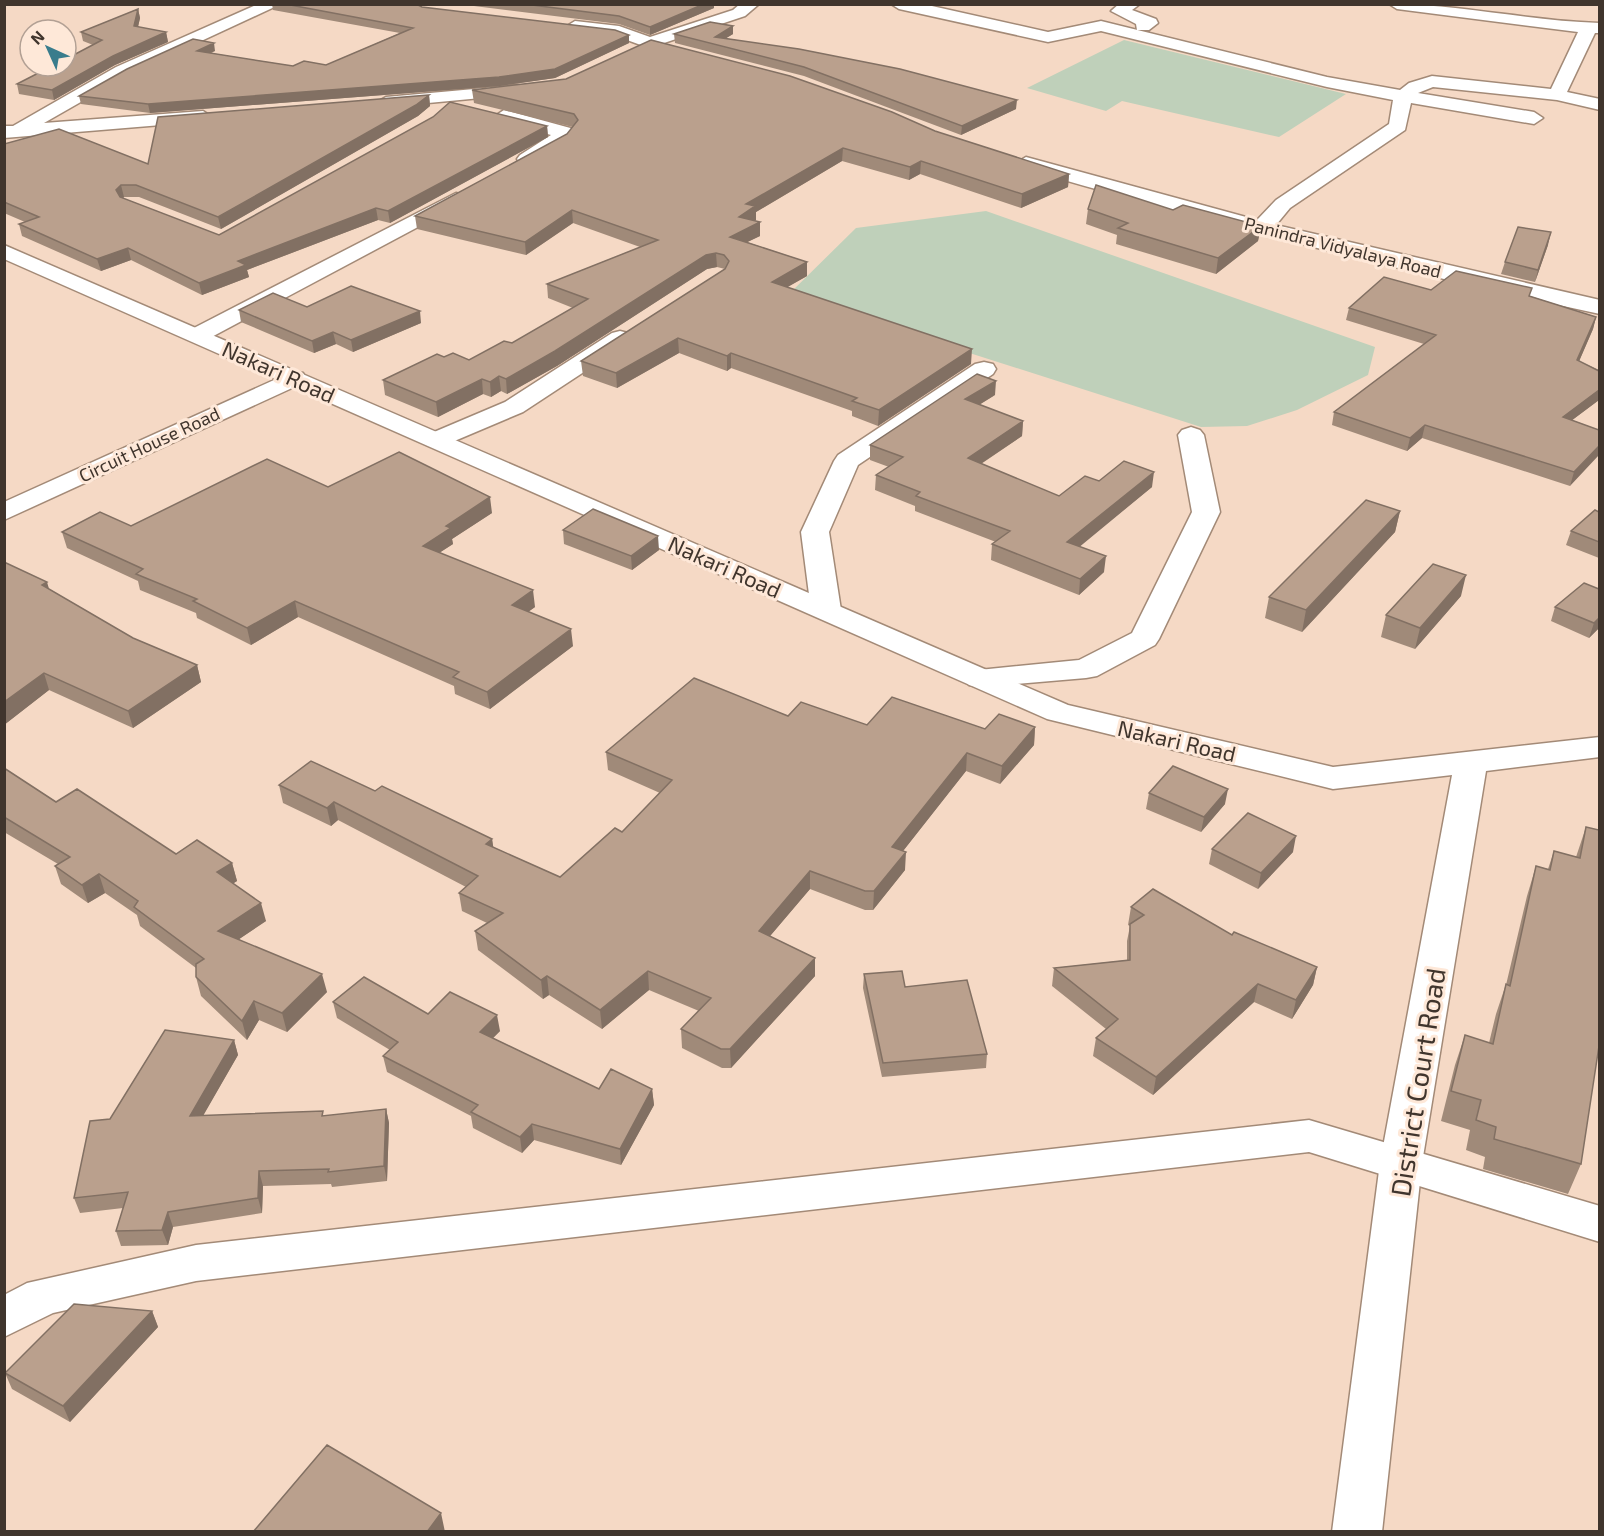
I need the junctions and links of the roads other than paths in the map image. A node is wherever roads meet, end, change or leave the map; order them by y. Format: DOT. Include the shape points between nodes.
graph roads {
  1 [pos="273,4"];
  2 [pos="751,4"];
  3 [pos="899,4"];
  4 [pos="1132,4"];
  5 [pos="1397,4"];
  6 [pos="555,24"];
  7 [pos="1594,29"];
  8 [pos="1128,33"];
  9 [pos="649,43"];
  10 [pos="680,51"];
  11 [pos="621,56"];
  12 [pos="536,88"];
  13 [pos="1557,95"];
  14 [pos="1403,96"];
  15 [pos="366,104"];
  16 [pos="438,104"];
  17 [pos="1599,105"];
  18 [pos="217,116"];
  19 [pos="1534,118"];
  20 [pos="10,132"];
  21 [pos="1009,159"];
  22 [pos="511,168"];
  23 [pos="471,191"];
  24 [pos="1263,227"];
  25 [pos="4,251"];
  26 [pos="1599,307"];
  27 [pos="639,326"];
  28 [pos="198,335"];
  29 [pos="984,369"];
  30 [pos="294,378"];
  31 [pos="1191,435"];
  32 [pos="436,440"];
  33 [pos="4,512"];
  34 [pos="826,610"];
  35 [pos="980,678"];
  36 [pos="1599,747"];
  37 [pos="1471,762"];
  38 [pos="1401,1163"];
  39 [pos="1599,1224"];
  40 [pos="4,1318"];
  41 [pos="1357,1532"];
  1 -- 20 [label="street" via="122,71"];
  2 -- 9 [label="street" via="739,13"];
  3 -- 8 [label="street" via="1048,37 1101,27"];
  4 -- 8 [label="street" via="1119,10 1150,23"];
  5 -- 7 [label="street"];
  6 -- 9 [label="street" via="619,31"];
  7 -- 13 [label="street"];
  8 -- 14 [label="street" via="1327,82"];
  9 -- 10 [label="street"];
  9 -- 11 [label="street"];
  12 -- 16 [label="street"];
  13 -- 14 [label="street" via="1432,81"];
  13 -- 17 [label="street"];
  14 -- 19 [label="street"];
  14 -- 24 [label="street" via="1398,126 1283,204"];
  15 -- 16 [label="street"];
  16 -- 22 [label="street" via="567,133 560,141"];
  18 -- 20 [label="street"];
  21 -- 24 [label="street, Panindra Vidyalaya Road"];
  23 -- 28 [label="street"];
  24 -- 26 [label="street, Panindra Vidyalaya Road"];
  25 -- 28 [label="street, Nakari Road"];
  27 -- 32 [label="street" via="514,406"];
  28 -- 30 [label="street, Nakari Road"];
  29 -- 34 [label="street" via="847,461 815,532"];
  30 -- 32 [label="street, Nakari Road"];
  30 -- 33 [label="street, Circuit House Road"];
  31 -- 35 [label="street" via="1206,512 1144,639 1086,669"];
  32 -- 34 [label="street, Nakari Road"];
  34 -- 35 [label="street, Nakari Road"];
  35 -- 37 [label="street, Nakari Road" via="1058,712 1334,778"];
  36 -- 37 [label="street"];
  37 -- 38 [label="street, District Court Road"];
  38 -- 39 [label="street"];
  38 -- 40 [label="street" via="1309,1136 196,1263 43,1296"];
  38 -- 41 [label="street, District Court Road"];
}
